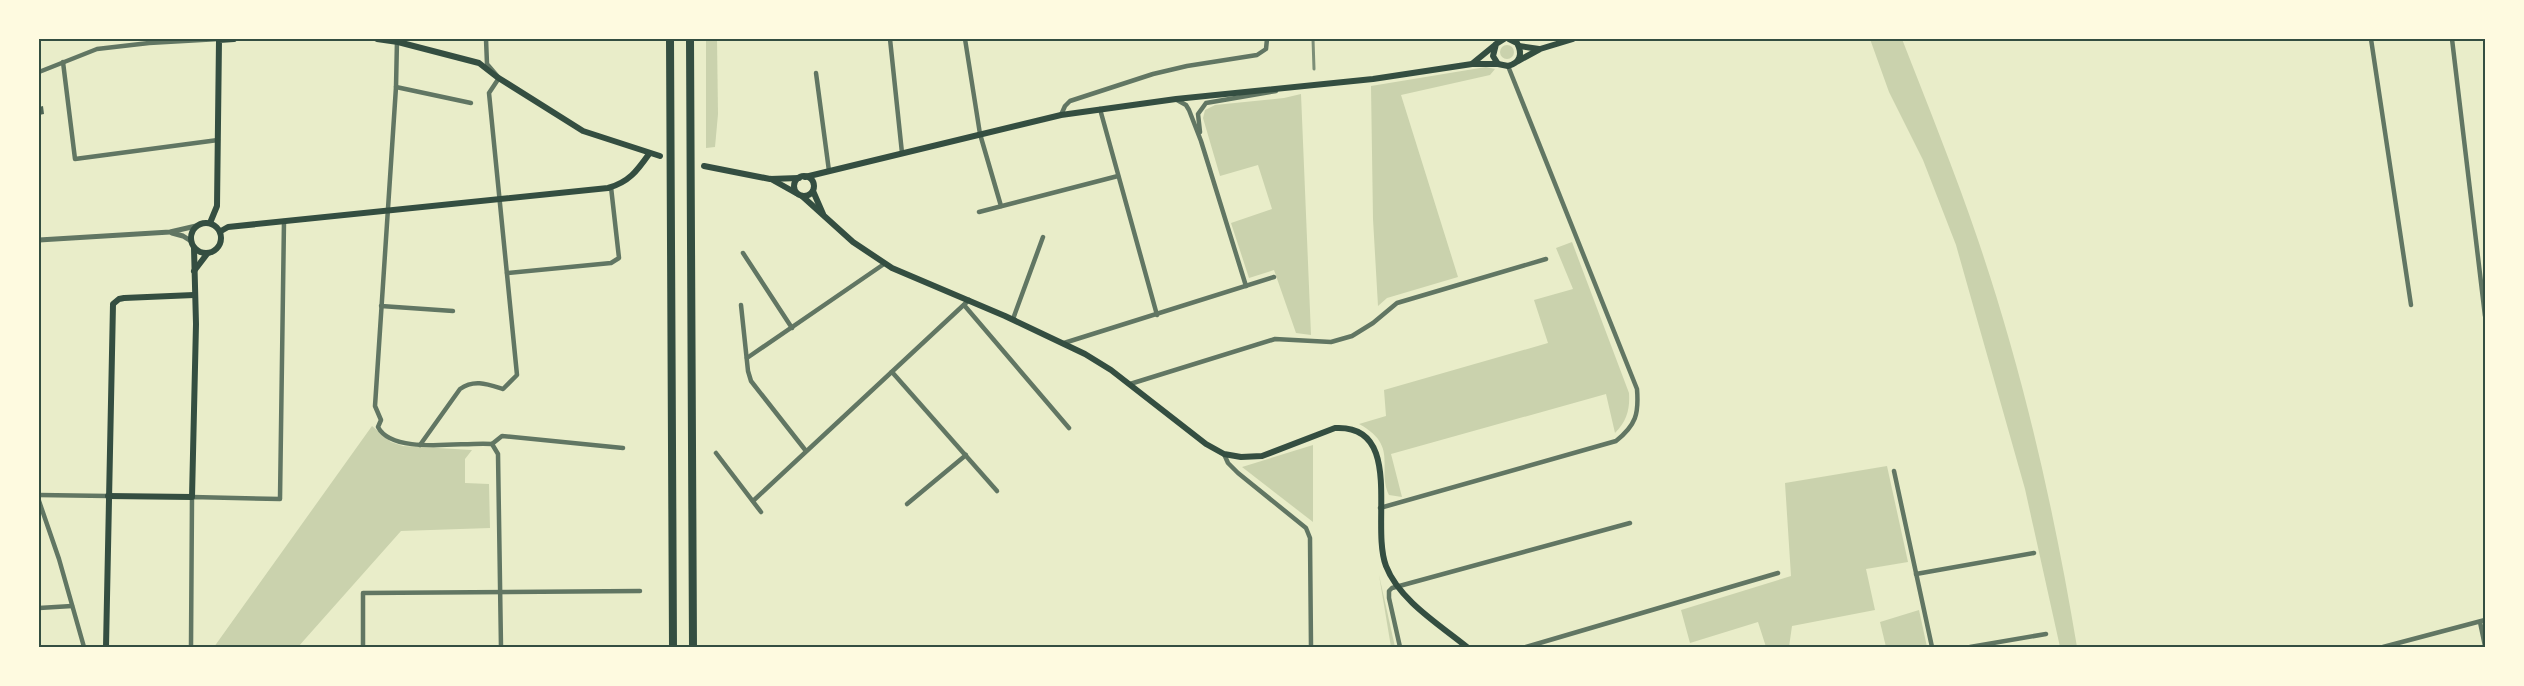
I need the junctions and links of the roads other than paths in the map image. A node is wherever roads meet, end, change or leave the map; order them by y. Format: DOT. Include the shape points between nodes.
graph roads {
  1 [pos="219,39"];
  2 [pos="234,39"];
  3 [pos="377,39"];
  4 [pos="486,39"];
  5 [pos="670,39"];
  6 [pos="690,39"];
  7 [pos="890,39"];
  8 [pos="965,39"];
  9 [pos="1267,39"];
  10 [pos="1504,39"];
  11 [pos="1509,39"];
  12 [pos="1573,39"];
  13 [pos="2371,39"];
  14 [pos="2452,39"];
  15 [pos="396,40"];
  16 [pos="149,41"];
  17 [pos="1496,44"];
  18 [pos="1519,46"];
  19 [pos="1540,49"];
  20 [pos="1518,61"];
  21 [pos="63,62"];
  22 [pos="1472,64"];
  23 [pos="1498,64"];
  24 [pos="1508,66"];
  25 [pos="39,72"];
  26 [pos="816,73"];
  27 [pos="497,80"];
  28 [pos="1294,86"];
  29 [pos="396,87"];
  30 [pos="1176,99"];
  31 [pos="471,103"];
  32 [pos="1100,109"];
  33 [pos="1061,115"];
  34 [pos="980,134"];
  35 [pos="218,140"];
  36 [pos="1201,141"];
  37 [pos="902,153"];
  38 [pos="649,154"];
  39 [pos="660,156"];
  40 [pos="704,166"];
  41 [pos="827,171"];
  42 [pos="1118,176"];
  43 [pos="802,178"];
  44 [pos="770,179"];
  45 [pos="611,187"];
  46 [pos="813,188"];
  47 [pos="801,195"];
  48 [pos="498,198"];
  49 [pos="1001,206"];
  50 [pos="387,210"];
  51 [pos="978,212"];
  52 [pos="824,217"];
  53 [pos="284,220"];
  54 [pos="210,222"];
  55 [pos="196,226"];
  56 [pos="221,231"];
  57 [pos="170,232"];
  58 [pos="1043,237"];
  59 [pos="39,240"];
  60 [pos="190,241"];
  61 [pos="194,248"];
  62 [pos="742,253"];
  63 [pos="207,254"];
  64 [pos="1546,259"];
  65 [pos="885,264"];
  66 [pos="194,272"];
  67 [pos="507,273"];
  68 [pos="1274,277"];
  69 [pos="1246,286"];
  70 [pos="194,295"];
  71 [pos="967,303"];
  72 [pos="2411,304"];
  73 [pos="741,305"];
  74 [pos="381,306"];
  75 [pos="453,311"];
  76 [pos="1157,315"];
  77 [pos="2485,316"];
  78 [pos="1013,320"];
  79 [pos="792,328"];
  80 [pos="1065,343"];
  81 [pos="747,358"];
  82 [pos="892,372"];
  83 [pos="1130,384"];
  84 [pos="1068,428"];
  85 [pos="492,444"];
  86 [pos="420,445"];
  87 [pos="623,448"];
  88 [pos="806,451"];
  89 [pos="716,453"];
  90 [pos="1224,454"];
  91 [pos="966,455"];
  92 [pos="1894,471"];
  93 [pos="997,491"];
  94 [pos="39,495"];
  95 [pos="108,496"];
  96 [pos="192,498"];
  97 [pos="39,501"];
  98 [pos="753,501"];
  99 [pos="907,504"];
  100 [pos="1380,508"];
  101 [pos="761,512"];
  102 [pos="1630,523"];
  103 [pos="2034,553"];
  104 [pos="1778,573"];
  105 [pos="1916,574"];
  106 [pos="1399,586"];
  107 [pos="640,591"];
  108 [pos="500,594"];
  109 [pos="72,606"];
  110 [pos="39,608"];
  111 [pos="2483,621"];
  112 [pos="2046,634"];
  113 [pos="2485,646"];
  114 [pos="84,647"];
  115 [pos="106,647"];
  116 [pos="191,647"];
  117 [pos="363,647"];
  118 [pos="501,647"];
  119 [pos="673,647"];
  120 [pos="693,647"];
  121 [pos="1311,647"];
  122 [pos="1400,647"];
  123 [pos="1467,647"];
  124 [pos="1526,647"];
  125 [pos="1932,647"];
  126 [pos="1970,647"];
  127 [pos="2383,647"];
  1 -- 2 [label="main road"];
  1 -- 16 [label="street"];
  1 -- 35 [label="main road"];
  3 -- 15 [label="main road"];
  4 -- 27 [label="street" via="487,64"];
  5 -- 119 [label="highway"];
  6 -- 120 [label="highway"];
  7 -- 37 [label="street"];
  8 -- 34 [label="street"];
  9 -- 33 [label="street" via="1266,49 1257,55 1153,74 1070,101"];
  10 -- 17 [label="main road"];
  11 -- 18 [label="main road"];
  12 -- 19 [label="main road"];
  13 -- 72 [label="street"];
  14 -- 77 [label="street"];
  15 -- 27 [label="main road" via="479,63"];
  15 -- 29 [label="street"];
  16 -- 21 [label="street" via="97,49"];
  17 -- 22 [label="main road"];
  17 -- 23 [label="main road" via="1493,56"];
  18 -- 19 [label="main road"];
  18 -- 20 [label="main road"];
  19 -- 20 [label="main road"];
  20 -- 24 [label="main road"];
  21 -- 25 [label="street"];
  21 -- 35 [label="street" via="75,159"];
  22 -- 23 [label="main road"];
  22 -- 28 [label="main road"];
  23 -- 24 [label="main road"];
  24 -- 100 [label="street" via="1637,389 1637,415 1629,430 1616,441"];
  26 -- 41 [label="street"];
  27 -- 38 [label="main road" via="583,131"];
  27 -- 48 [label="street" via="489,93"];
  28 -- 30 [label="main road"];
  28 -- 36 [label="street" via="1206,103 1198,114"];
  29 -- 31 [label="street"];
  29 -- 50 [label="street"];
  30 -- 32 [label="main road"];
  30 -- 36 [label="street" via="1186,105"];
  32 -- 33 [label="main road"];
  32 -- 42 [label="street"];
  33 -- 34 [label="main road"];
  34 -- 37 [label="main road"];
  34 -- 49 [label="street"];
  35 -- 54 [label="main road" via="217,206"];
  36 -- 69 [label="street"];
  37 -- 41 [label="main road"];
  38 -- 39 [label="main road"];
  38 -- 45 [label="main road" via="637,172 624,183"];
  40 -- 44 [label="main road"];
  41 -- 43 [label="main road"];
  41 -- 46 [label="main road"];
  42 -- 49 [label="street"];
  42 -- 76 [label="street"];
  43 -- 44 [label="main road"];
  43 -- 46 [label="main road" via="810,179"];
  43 -- 47 [label="main road" via="794,187"];
  44 -- 47 [label="main road"];
  45 -- 48 [label="main road"];
  45 -- 67 [label="street" via="617,260"];
  46 -- 47 [label="main road" via="808,195"];
  46 -- 52 [label="main road"];
  47 -- 52 [label="main road"];
  48 -- 50 [label="main road"];
  48 -- 67 [label="street"];
  49 -- 51 [label="street"];
  50 -- 53 [label="main road"];
  50 -- 74 [label="street"];
  52 -- 65 [label="main road"];
  53 -- 56 [label="main road"];
  53 -- 96 [label="street" via="280,499"];
  54 -- 55 [label="main road"];
  54 -- 56 [label="main road"];
  55 -- 57 [label="street"];
  55 -- 60 [label="main road"];
  56 -- 63 [label="main road" via="220,242"];
  57 -- 59 [label="street"];
  57 -- 60 [label="street"];
  58 -- 78 [label="street"];
  60 -- 61 [label="main road"];
  61 -- 63 [label="main road"];
  61 -- 66 [label="main road"];
  62 -- 79 [label="street"];
  63 -- 66 [label="main road"];
  64 -- 83 [label="street" via="1397,303 1352,336 1330,342 1275,339"];
  65 -- 71 [label="main road"];
  65 -- 79 [label="street"];
  66 -- 70 [label="main road"];
  67 -- 86 [label="street" via="517,375 503,389 480,382 460,389"];
  68 -- 69 [label="street"];
  69 -- 76 [label="street"];
  70 -- 95 [label="main road" via="119,298 113,304"];
  70 -- 96 [label="main road"];
  71 -- 78 [label="main road"];
  71 -- 82 [label="street"];
  71 -- 84 [label="street"];
  73 -- 81 [label="street"];
  74 -- 75 [label="street"];
  74 -- 86 [label="street" via="375,406 381,420 378,427 395,440"];
  76 -- 80 [label="street"];
  78 -- 80 [label="main road"];
  79 -- 81 [label="street"];
  80 -- 83 [label="main road"];
  81 -- 88 [label="street" via="751,381"];
  82 -- 88 [label="street"];
  82 -- 91 [label="street"];
  83 -- 90 [label="main road"];
  85 -- 86 [label="street"];
  85 -- 87 [label="street" via="502,436"];
  85 -- 108 [label="street" via="498,453"];
  88 -- 98 [label="street"];
  89 -- 98 [label="street"];
  90 -- 100 [label="main road" via="1262,456 1335,429 1359,431 1369,439 1378,458"];
  90 -- 121 [label="street" via="1238,473 1306,528 1310,538"];
  91 -- 93 [label="street"];
  91 -- 99 [label="street"];
  92 -- 105 [label="street"];
  94 -- 95 [label="street"];
  95 -- 96 [label="main road"];
  95 -- 115 [label="main road"];
  96 -- 116 [label="street"];
  97 -- 109 [label="street"];
  98 -- 101 [label="street"];
  100 -- 106 [label="main road" via="1386,566"];
  102 -- 106 [label="street"];
  103 -- 105 [label="street"];
  104 -- 124 [label="street"];
  105 -- 125 [label="street"];
  106 -- 122 [label="street" via="1389,591 1389,598"];
  106 -- 123 [label="main road"];
  107 -- 108 [label="street"];
  108 -- 117 [label="street" via="363,593"];
  108 -- 118 [label="street"];
  109 -- 110 [label="street"];
  109 -- 114 [label="street"];
  111 -- 113 [label="street"];
  111 -- 127 [label="street"];
  112 -- 126 [label="street"];
}
